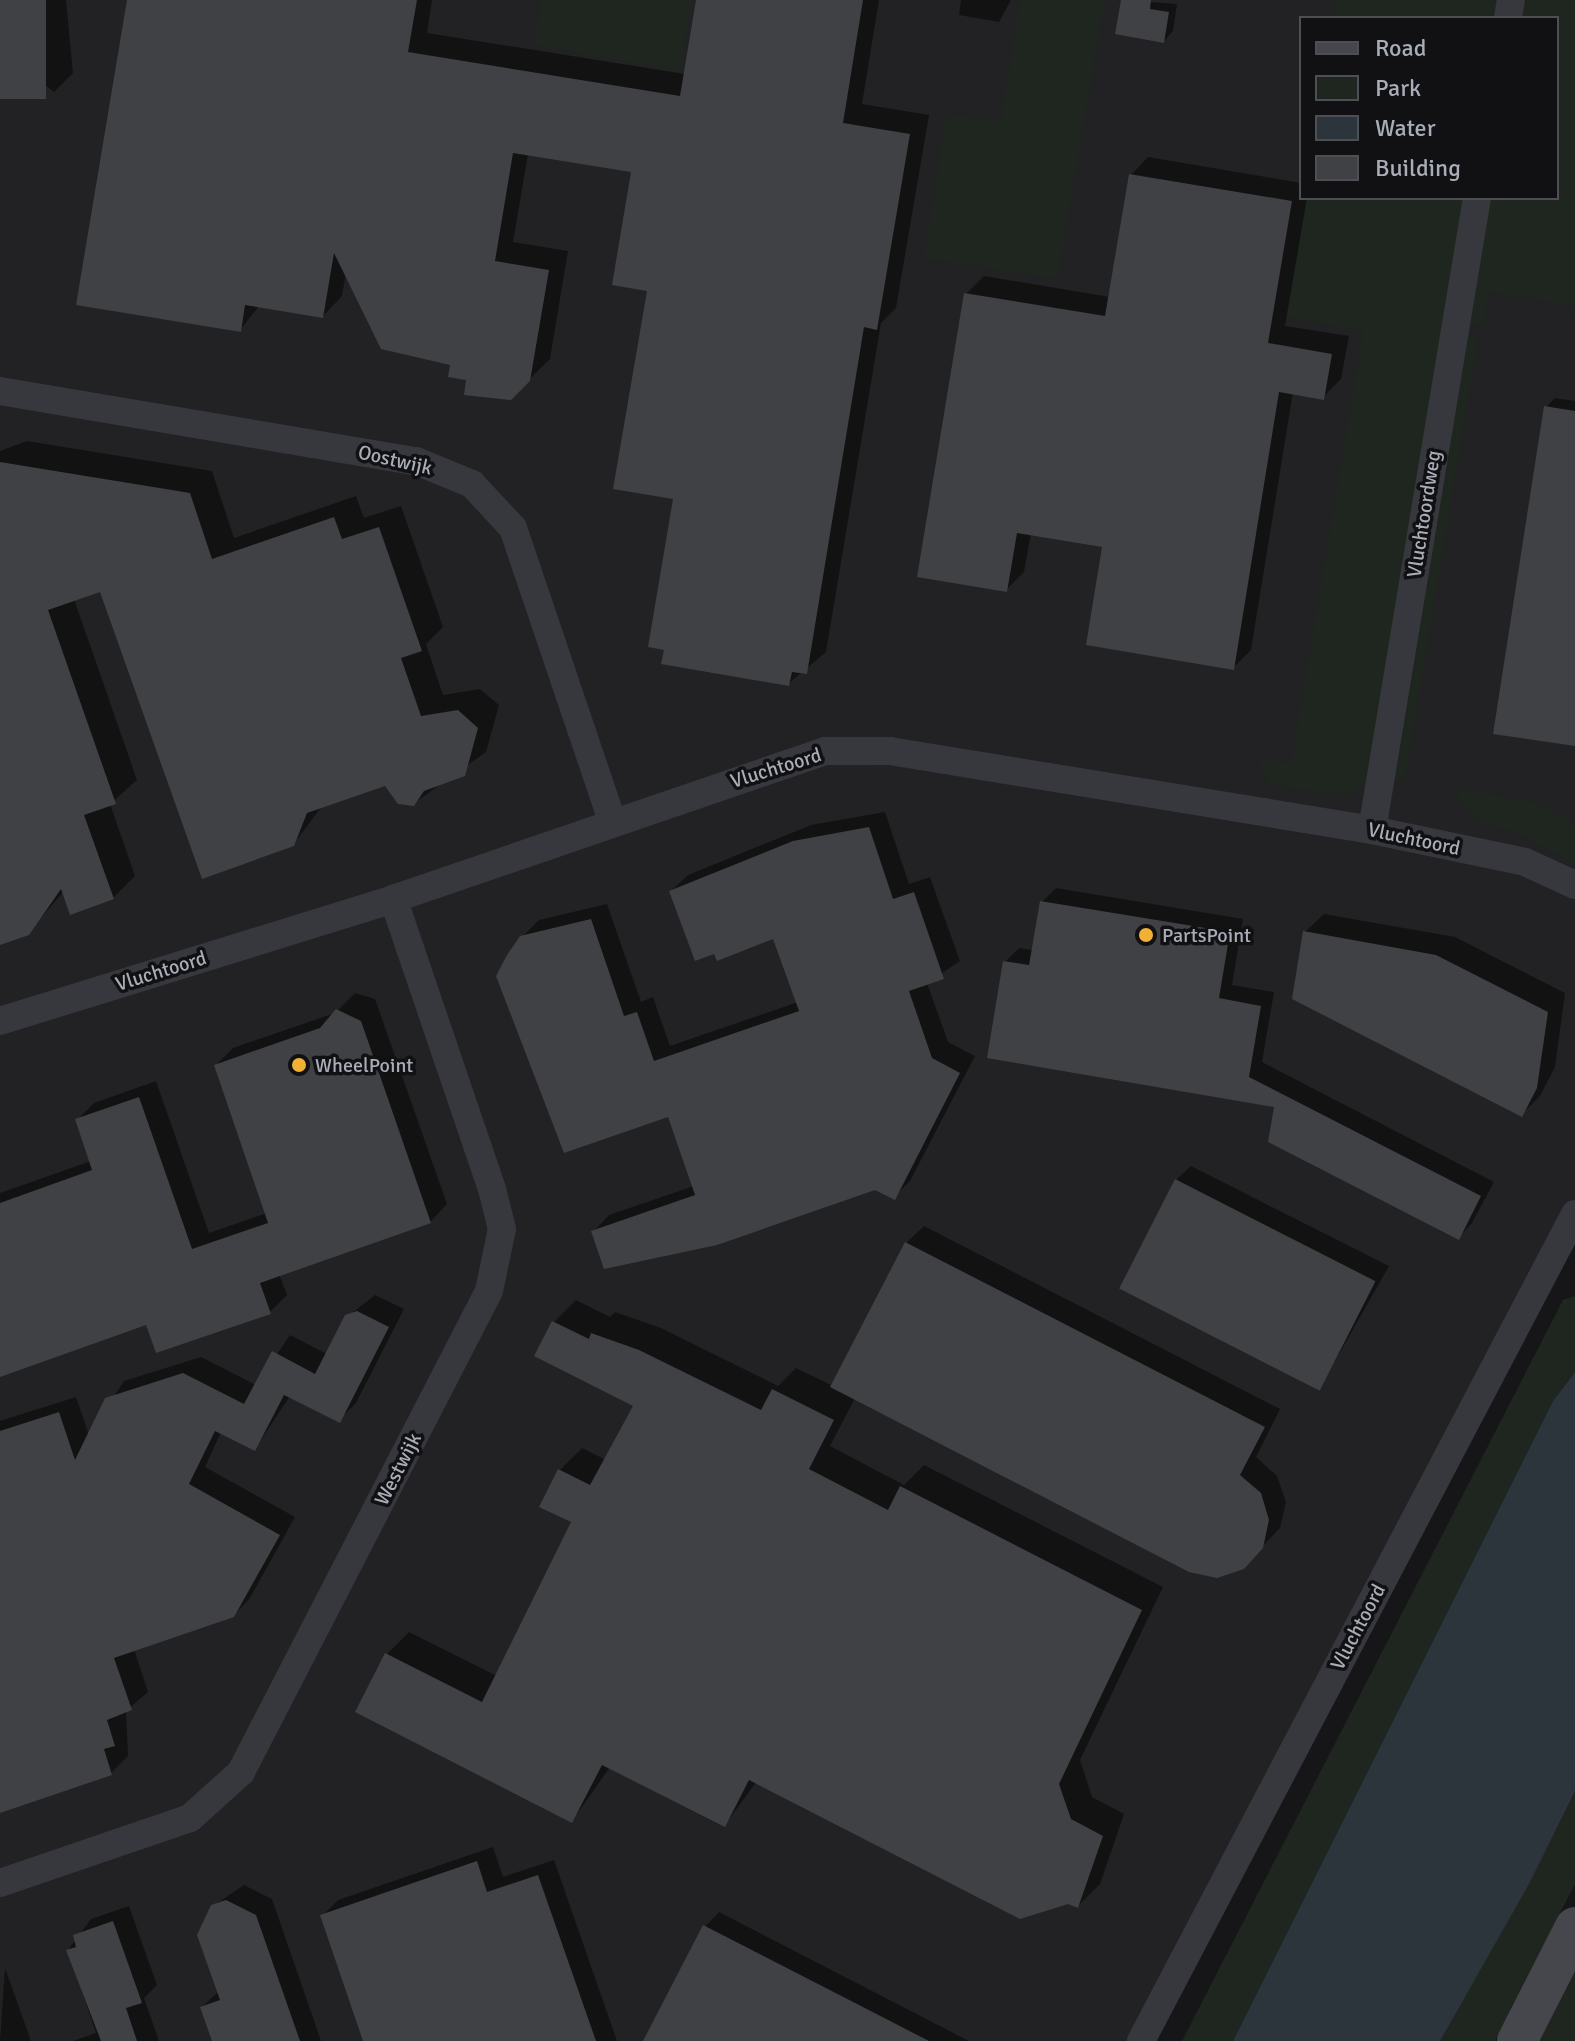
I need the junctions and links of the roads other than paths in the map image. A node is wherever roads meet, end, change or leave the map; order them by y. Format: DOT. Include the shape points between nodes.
graph roads {
  1 [pos="1477,200"];
  2 [pos="0,391"];
  3 [pos="612,820"];
  4 [pos="1372,830"];
  5 [pos="1575,885"];
  6 [pos="393,899"];
  7 [pos="0,1021"];
  8 [pos="1571,1232"];
  9 [pos="0,1883"];
  10 [pos="1575,1927"];
  11 [pos="1141,2041"];
  12 [pos="1517,2041"];
  1 -- 4 [label="street, Vluchtoordweg"];
  2 -- 3 [label="street, Oostwijk" via="416,461 472,484 513,528"];
  3 -- 4 [label="street, Vluchtoord" via="825,751 890,751"];
  3 -- 6 [label="street, Vluchtoord"];
  4 -- 5 [label="street, Vluchtoord" via="1525,862"];
  6 -- 7 [label="street, Vluchtoord"];
  6 -- 9 [label="street, Westwijk" via="502,1229 489,1291 241,1772 190,1818"];
  8 -- 11 [label="street, Vluchtoord"];
  10 -- 12 [label="main road"];
}
